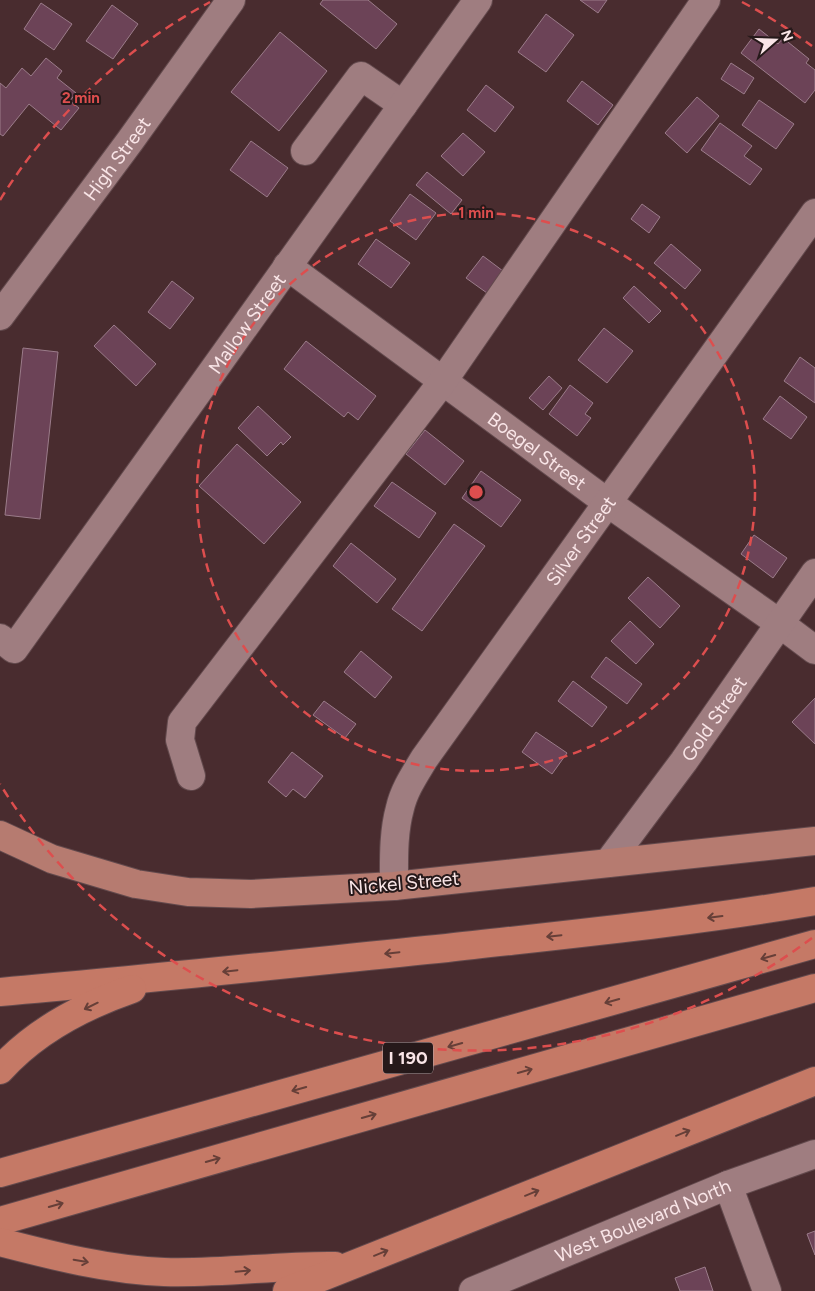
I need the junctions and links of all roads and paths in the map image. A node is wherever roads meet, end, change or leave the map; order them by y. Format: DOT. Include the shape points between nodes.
graph roads {
  1 [pos="231,0"];
  2 [pos="478,0"];
  3 [pos="706,0"];
  4 [pos="403,104"];
  5 [pos="304,151"];
  6 [pos="815,213"];
  7 [pos="287,266"];
  8 [pos="0,316"];
  9 [pos="443,381"];
  10 [pos="608,503"];
  11 [pos="815,573"];
  12 [pos="779,622"];
  13 [pos="7,643"];
  14 [pos="815,650"];
  15 [pos="191,776"];
  16 [pos="0,835"];
  17 [pos="815,841"];
  18 [pos="608,863"];
  19 [pos="394,886"];
  20 [pos="815,902"];
  21 [pos="815,944"];
  22 [pos="169,977"];
  23 [pos="815,988"];
  24 [pos="0,992"];
  25 [pos="0,1070"];
  26 [pos="815,1081"];
  27 [pos="815,1154"];
  28 [pos="0,1173"];
  29 [pos="728,1186"];
  30 [pos="3,1227"];
  31 [pos="349,1266"];
  32 [pos="287,1291"];
  33 [pos="473,1291"];
  34 [pos="767,1291"];
  1 -- 8 [label="street, High Street"];
  2 -- 4 [label="street, Mallow Street"];
  3 -- 9 [label="street"];
  4 -- 5 [label="street" via="361,76"];
  4 -- 7 [label="street, Mallow Street"];
  6 -- 10 [label="street, Silver Street"];
  7 -- 9 [label="street, Boegel Street"];
  7 -- 13 [label="street, Mallow Street"];
  9 -- 10 [label="street, Boegel Street"];
  9 -- 15 [label="street" via="182,722 180,740"];
  10 -- 12 [label="street, Boegel Street"];
  10 -- 19 [label="street, Silver Street" via="410,782 400,808 395,840"];
  11 -- 12 [label="street, Gold Street"];
  12 -- 14 [label="street, Boegel Street"];
  12 -- 18 [label="street, Gold Street" via="684,761"];
  16 -- 19 [label="main road, Nickel Street" via="61,862 136,884 188,892 251,894"];
  17 -- 18 [label="main road, Nickel Street"];
  18 -- 19 [label="main road, Nickel Street"];
  20 -- 22 [label="highway, one-way" via="625,928"];
  21 -- 28 [label="highway, I 190, one-way"];
  22 -- 24 [label="highway"];
  22 -- 25 [label="highway, one-way" via="110,997 67,1017 27,1044"];
  30 -- 23 [label="highway, I 190, one-way"];
  31 -- 26 [label="highway, one-way"];
  27 -- 29 [label="street, West Boulevard North"];
  29 -- 33 [label="street, West Boulevard North"];
  29 -- 34 [label="street"];
  30 -- 31 [label="highway, one-way" via="59,1257 119,1268 226,1272 309,1265"];
  31 -- 32 [label="highway"];
}
